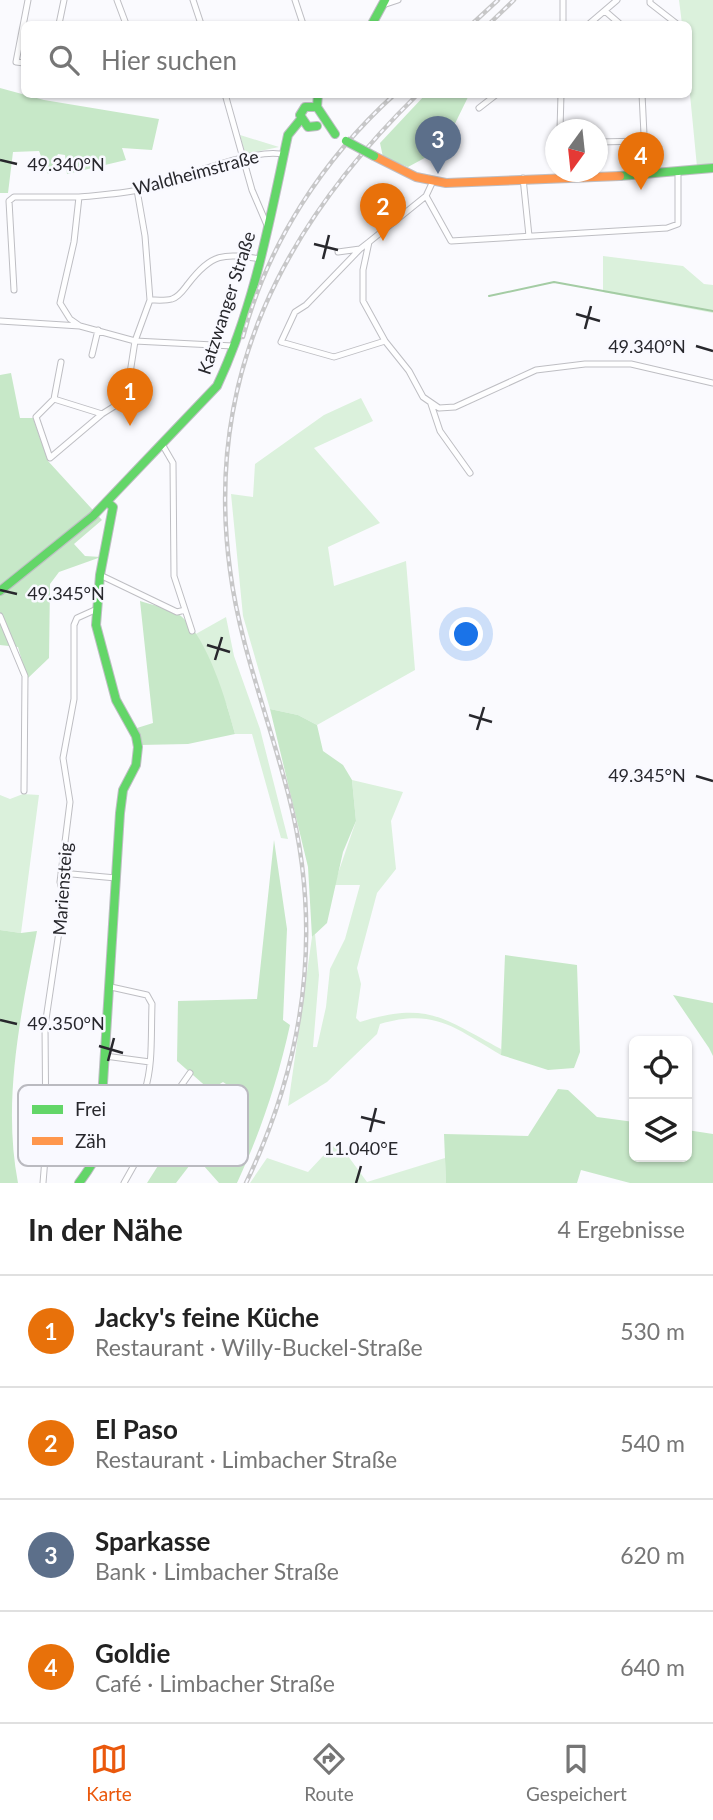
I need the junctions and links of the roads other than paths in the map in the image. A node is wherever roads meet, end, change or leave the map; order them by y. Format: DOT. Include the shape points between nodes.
graph roads {
  1 [pos="27,0"];
  2 [pos="64,0"];
  3 [pos="117,0"];
  4 [pos="192,0"];
  5 [pos="295,0"];
  6 [pos="398,0"];
  7 [pos="563,0"];
  8 [pos="617,0"];
  9 [pos="650,0"];
  10 [pos="384,3"];
  11 [pos="605,12"];
  12 [pos="23,21"];
  13 [pos="60,21"];
  14 [pos="125,21"];
  15 [pos="200,21"];
  16 [pos="302,21"];
  17 [pos="374,21"];
  18 [pos="563,21"];
  19 [pos="593,21"];
  20 [pos="616,21"];
  21 [pos="673,21"];
  22 [pos="21,34"];
  23 [pos="21,63"];
  24 [pos="226,98"];
  25 [pos="315,98"];
  26 [pos="492,98"];
  27 [pos="561,98"];
  28 [pos="642,98"];
  29 [pos="313,106"];
  30 [pos="480,108"];
  31 [pos="560,119"];
  32 [pos="302,122"];
  33 [pos="319,122"];
  34 [pos="644,141"];
  35 [pos="608,142"];
  36 [pos="284,155"];
  37 [pos="244,158"];
  38 [pos="713,168"];
  39 [pos="678,173"];
  40 [pos="545,175"];
  41 [pos="608,175"];
  42 [pos="646,175"];
  43 [pos="523,178"];
  44 [pos="433,181"];
  45 [pos="137,190"];
  46 [pos="426,196"];
  47 [pos="79,197"];
  48 [pos="268,228"];
  49 [pos="529,236"];
  50 [pos="369,243"];
  51 [pos="360,249"];
  52 [pos="338,252"];
  53 [pos="261,259"];
  54 [pos="14,290"];
  55 [pos="150,300"];
  56 [pos="0,321"];
  57 [pos="80,326"];
  58 [pos="98,330"];
  59 [pos="135,341"];
  60 [pos="385,341"];
  61 [pos="233,346"];
  62 [pos="92,355"];
  63 [pos="61,362"];
  64 [pos="713,383"];
  65 [pos="54,399"];
  66 [pos="431,404"];
  67 [pos="102,414"];
  68 [pos="162,444"];
  69 [pos="470,473"];
  70 [pos="107,502"];
  71 [pos="100,575"];
  72 [pos="0,591"];
  73 [pos="97,609"];
  74 [pos="185,610"];
  75 [pos="0,616"];
  76 [pos="192,631"];
  77 [pos="24,791"];
  78 [pos="61,873"];
  79 [pos="116,878"];
  80 [pos="111,987"];
  81 [pos="105,1056"];
  82 [pos="150,1062"];
  83 [pos="190,1073"];
  84 [pos="46,1085"];
  85 [pos="104,1085"];
  86 [pos="149,1085"];
  87 [pos="182,1085"];
  88 [pos="92,1166"];
  89 [pos="134,1166"];
  90 [pos="79,1183"];
  91 [pos="124,1183"];
  1 -- 12 [label="street"];
  2 -- 13 [label="street"];
  3 -- 14 [label="street"];
  4 -- 15 [label="street"];
  5 -- 16 [label="street"];
  6 -- 10 [label="street"];
  7 -- 18 [label="street"];
  8 -- 11 [label="street"];
  9 -- 21 [label="street"];
  10 -- 17 [label="main road"];
  11 -- 19 [label="street"];
  11 -- 20 [label="street"];
  22 -- 23 [label="street" via="16,62"];
  24 -- 37 [label="street"];
  25 -- 29 [label="main road"];
  26 -- 30 [label="street"];
  27 -- 31 [label="street"];
  28 -- 34 [label="street"];
  29 -- 32 [label="main road, Katzwanger Straße" via="302,111"];
  29 -- 33 [label="main road"];
  32 -- 33 [label="main road"];
  32 -- 36 [label="main road, Katzwanger Straße" via="290,128"];
  33 -- 44 [label="main road, bridge" via="406,173"];
  34 -- 35 [label="street"];
  34 -- 42 [label="street"];
  36 -- 37 [label="street, Waldheimstraße" via="273,152"];
  36 -- 48 [label="main road, Katzwanger Straße"];
  37 -- 45 [label="street, Waldheimstraße"];
  37 -- 48 [label="street"];
  38 -- 39 [label="main road"];
  39 -- 42 [label="main road"];
  39 -- 49 [label="street" via="678,224"];
  40 -- 43 [label="main road"];
  41 -- 42 [label="main road"];
  43 -- 44 [label="main road"];
  43 -- 49 [label="street"];
  44 -- 46 [label="street"];
  45 -- 47 [label="street, Waldheimstraße"];
  45 -- 55 [label="street"];
  46 -- 49 [label="street" via="451,241"];
  46 -- 50 [label="street"];
  47 -- 54 [label="street, Waldheimstraße" via="14,197 9,201"];
  47 -- 57 [label="street" via="60,303"];
  48 -- 53 [label="main road, Katzwanger Straße"];
  50 -- 51 [label="street"];
  50 -- 60 [label="street" via="363,301"];
  51 -- 52 [label="street"];
  51 -- 60 [label="street" via="296,312 281,342 334,358"];
  53 -- 55 [label="street" via="216,257 202,266 179,295"];
  53 -- 61 [label="main road, Katzwanger Straße"];
  55 -- 59 [label="street"];
  56 -- 57 [label="street"];
  57 -- 58 [label="street"];
  58 -- 59 [label="street"];
  58 -- 62 [label="street"];
  59 -- 61 [label="street"];
  59 -- 67 [label="street" via="126,399"];
  60 -- 66 [label="street"];
  61 -- 68 [label="main road, Katzwanger Straße" via="217,386"];
  63 -- 65 [label="street"];
  64 -- 66 [label="street" via="631,364 585,364 536,370 455,407"];
  65 -- 67 [label="street"];
  65 -- 67 [label="street" via="36,417 50,458"];
  66 -- 69 [label="street" via="440,431"];
  68 -- 70 [label="main road, Katzwanger Straße"];
  68 -- 74 [label="street" via="173,463 174,576"];
  70 -- 71 [label="main road" via="113,506 113,514"];
  70 -- 72 [label="main road, Katzwanger Straße"];
  71 -- 73 [label="main road"];
  71 -- 74 [label="street" via="177,612"];
  73 -- 78 [label="street, Mariensteig" via="77,618 74,625 74,699 63,758 70,802"];
  73 -- 79 [label="main road" via="98,634 116,700 138,747 122,800"];
  74 -- 76 [label="street"];
  75 -- 77 [label="street" via="24,676"];
  78 -- 79 [label="street"];
  78 -- 84 [label="street, Mariensteig" via="64,898 45,1026"];
  79 -- 80 [label="main road"];
  80 -- 81 [label="main road"];
  80 -- 82 [label="street" via="147,995 152,1004"];
  81 -- 82 [label="street"];
  81 -- 85 [label="main road"];
  82 -- 86 [label="street"];
  83 -- 87 [label="street"];
  88 -- 90 [label="main road"];
  89 -- 91 [label="street"];
}
